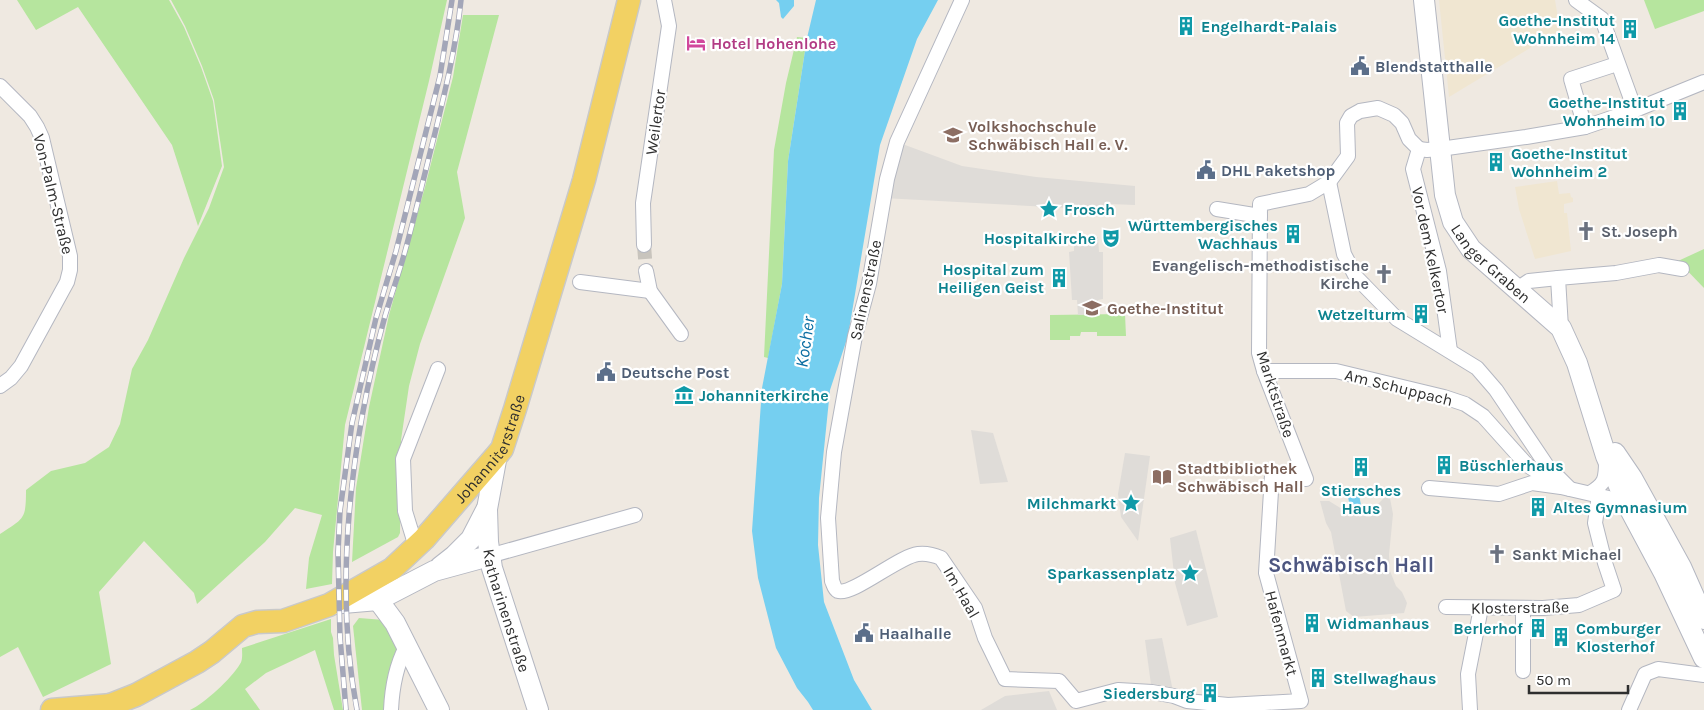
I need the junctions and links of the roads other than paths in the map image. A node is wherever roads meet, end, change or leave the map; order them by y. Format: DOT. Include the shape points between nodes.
graph roads {
  1 [pos="629,0"];
  2 [pos="664,0"];
  3 [pos="962,0"];
  4 [pos="1424,0"];
  5 [pos="1576,0"];
  6 [pos="1617,64"];
  7 [pos="1704,82"];
  8 [pos="0,86"];
  9 [pos="1635,110"];
  10 [pos="1584,127"];
  11 [pos="1419,149"];
  12 [pos="1440,149"];
  13 [pos="1329,182"];
  14 [pos="1217,209"];
  15 [pos="1260,210"];
  16 [pos="644,245"];
  17 [pos="1682,268"];
  18 [pos="646,271"];
  19 [pos="1558,278"];
  20 [pos="580,282"];
  21 [pos="1517,288"];
  22 [pos="650,291"];
  23 [pos="1561,328"];
  24 [pos="681,334"];
  25 [pos="1450,351"];
  26 [pos="438,369"];
  27 [pos="1264,371"];
  28 [pos="0,386"];
  29 [pos="1598,424"];
  30 [pos="497,455"];
  31 [pos="1606,456"];
  32 [pos="1272,475"];
  33 [pos="1430,488"];
  34 [pos="1566,488"];
  35 [pos="1594,494"];
  36 [pos="1626,502"];
  37 [pos="487,509"];
  38 [pos="1652,514"];
  39 [pos="635,516"];
  40 [pos="416,547"];
  41 [pos="489,556"];
  42 [pos="392,569"];
  43 [pos="434,571"];
  44 [pos="839,591"];
  45 [pos="378,600"];
  46 [pos="330,605"];
  47 [pos="1446,607"];
  48 [pos="1481,608"];
  49 [pos="1523,608"];
  50 [pos="1704,619"];
  51 [pos="406,647"];
  52 [pos="1704,658"];
  53 [pos="1523,671"];
  54 [pos="1704,675"];
  55 [pos="105,707"];
  56 [pos="1254,707"];
  57 [pos="52,710"];
  58 [pos="390,710"];
  59 [pos="439,710"];
  60 [pos="538,710"];
  61 [pos="1470,710"];
  62 [pos="1629,710"];
  1 -- 30 [label="main road, Johanniterstraße" via="584,180 515,409"];
  2 -- 16 [label="street, Weilertor" via="669,26 643,203"];
  3 -- 44 [label="street, Salinenstraße" via="897,142 887,179 834,452 828,518 832,581"];
  4 -- 12 [label="main road, Langer Graben"];
  5 -- 6 [label="street" via="1602,19"];
  6 -- 9 [label="street"];
  6 -- 10 [label="street" via="1571,79"];
  7 -- 9 [label="street"];
  8 -- 28 [label="street, Von-Palm-Straße" via="30,116 42,138 70,256 70,270 67,282 20,366"];
  9 -- 10 [label="street"];
  10 -- 12 [label="street"];
  11 -- 12 [label="street"];
  11 -- 13 [label="street" via="1394,115 1378,108 1360,111 1347,123 1348,156"];
  11 -- 25 [label="street, Vor dem Kelkertor" via="1413,169 1439,270"];
  12 -- 21 [label="main road, Langer Graben" via="1445,195 1453,222 1471,249"];
  13 -- 15 [label="street" via="1309,194"];
  13 -- 25 [label="street" via="1344,254 1356,277 1398,319"];
  14 -- 15 [label="street"];
  15 -- 27 [label="street, Marktstraße" via="1259,353"];
  17 -- 19 [label="street" via="1659,266"];
  18 -- 22 [label="street"];
  19 -- 21 [label="street" via="1529,281"];
  19 -- 23 [label="street"];
  20 -- 22 [label="street"];
  21 -- 23 [label="main road, Langer Graben"];
  22 -- 24 [label="street"];
  23 -- 29 [label="main road, Langer Graben" via="1578,363"];
  25 -- 34 [label="street" via="1477,368 1490,382 1547,466"];
  26 -- 40 [label="street" via="403,459 404,511"];
  27 -- 32 [label="street, Marktstraße" via="1306,480"];
  27 -- 34 [label="street, Am Schuppach" via="1336,371 1465,404 1483,416 1527,466"];
  29 -- 31 [label="main road, Langer Graben"];
  29 -- 38 [label="main road"];
  30 -- 37 [label="main road, Katharinenstraße"];
  30 -- 40 [label="main road, Johanniterstraße"];
  31 -- 35 [label="street" via="1604,481"];
  31 -- 36 [label="main road, Langer Graben"];
  32 -- 56 [label="street, Hafenmarkt" via="1266,573 1301,701"];
  33 -- 34 [label="street" via="1499,494 1532,483"];
  34 -- 35 [label="street"];
  35 -- 36 [label="street"];
  35 -- 49 [label="street, Klosterstraße" via="1595,523 1614,590 1579,606"];
  36 -- 38 [label="main road"];
  36 -- 52 [label="main road, Langer Graben"];
  37 -- 41 [label="main road, Katharinenstraße"];
  37 -- 43 [label="main road, Katharinenstraße" via="471,539"];
  38 -- 50 [label="main road"];
  39 -- 41 [label="street"];
  40 -- 42 [label="main road, Johanniterstraße"];
  41 -- 43 [label="main road"];
  41 -- 60 [label="main road, Katharinenstraße"];
  42 -- 43 [label="main road"];
  42 -- 46 [label="main road, Johanniterstraße"];
  43 -- 45 [label="main road"];
  44 -- 56 [label="street, Im Haal" via="849,590 917,554 933,555 941,558 975,608 1004,679 1059,681 1076,701 1108,692 1134,690 1204,704"];
  45 -- 46 [label="main road"];
  45 -- 51 [label="main road" via="395,623"];
  46 -- 55 [label="main road, Johanniterstraße" via="283,621 243,626 197,662 136,695"];
  47 -- 48 [label="street, Klosterstraße"];
  48 -- 49 [label="street, Klosterstraße"];
  48 -- 61 [label="street" via="1468,674"];
  49 -- 53 [label="street"];
  51 -- 58 [label="street" via="398,662"];
  51 -- 59 [label="main road"];
  54 -- 62 [label="street" via="1658,669 1646,674"];
  55 -- 57 [label="main road, Johanniterstraße"];
}
